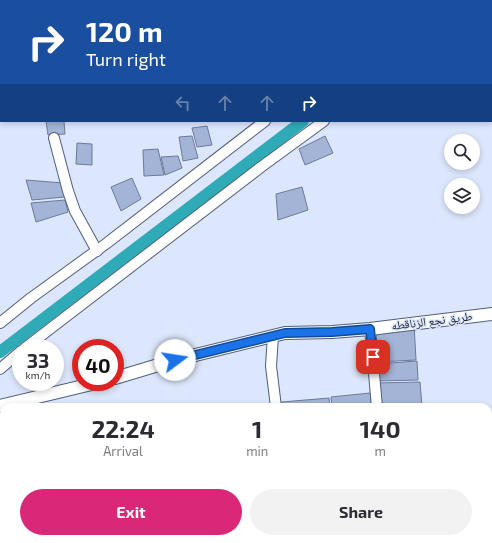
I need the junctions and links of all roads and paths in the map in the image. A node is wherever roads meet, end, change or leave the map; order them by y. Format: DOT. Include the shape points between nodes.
graph roads {
  1 [pos="264,122"];
  2 [pos="323,122"];
  3 [pos="54,138"];
  4 [pos="97,251"];
  5 [pos="492,314"];
  6 [pos="0,323"];
  7 [pos="370,329"];
  8 [pos="273,336"];
  9 [pos="37,339"];
  10 [pos="12,359"];
  11 [pos="0,369"];
  12 [pos="124,375"];
  13 [pos="72,389"];
  14 [pos="12,403"];
  15 [pos="276,403"];
  16 [pos="377,403"];
  1 -- 4 [label="street"];
  2 -- 9 [label="street"];
  3 -- 4 [label="street" via="75,211"];
  4 -- 6 [label="street"];
  5 -- 7 [label="street, طريق نجع الزناقطه"];
  7 -- 8 [label="street, طريق نجع الزناقطه" via="285,333"];
  7 -- 16 [label="street"];
  8 -- 12 [label="street, طريق نجع الزناقطه"];
  8 -- 15 [label="street" via="271,366"];
  10 -- 11 [label="street"];
  13 -- 14 [label="street"];
}
